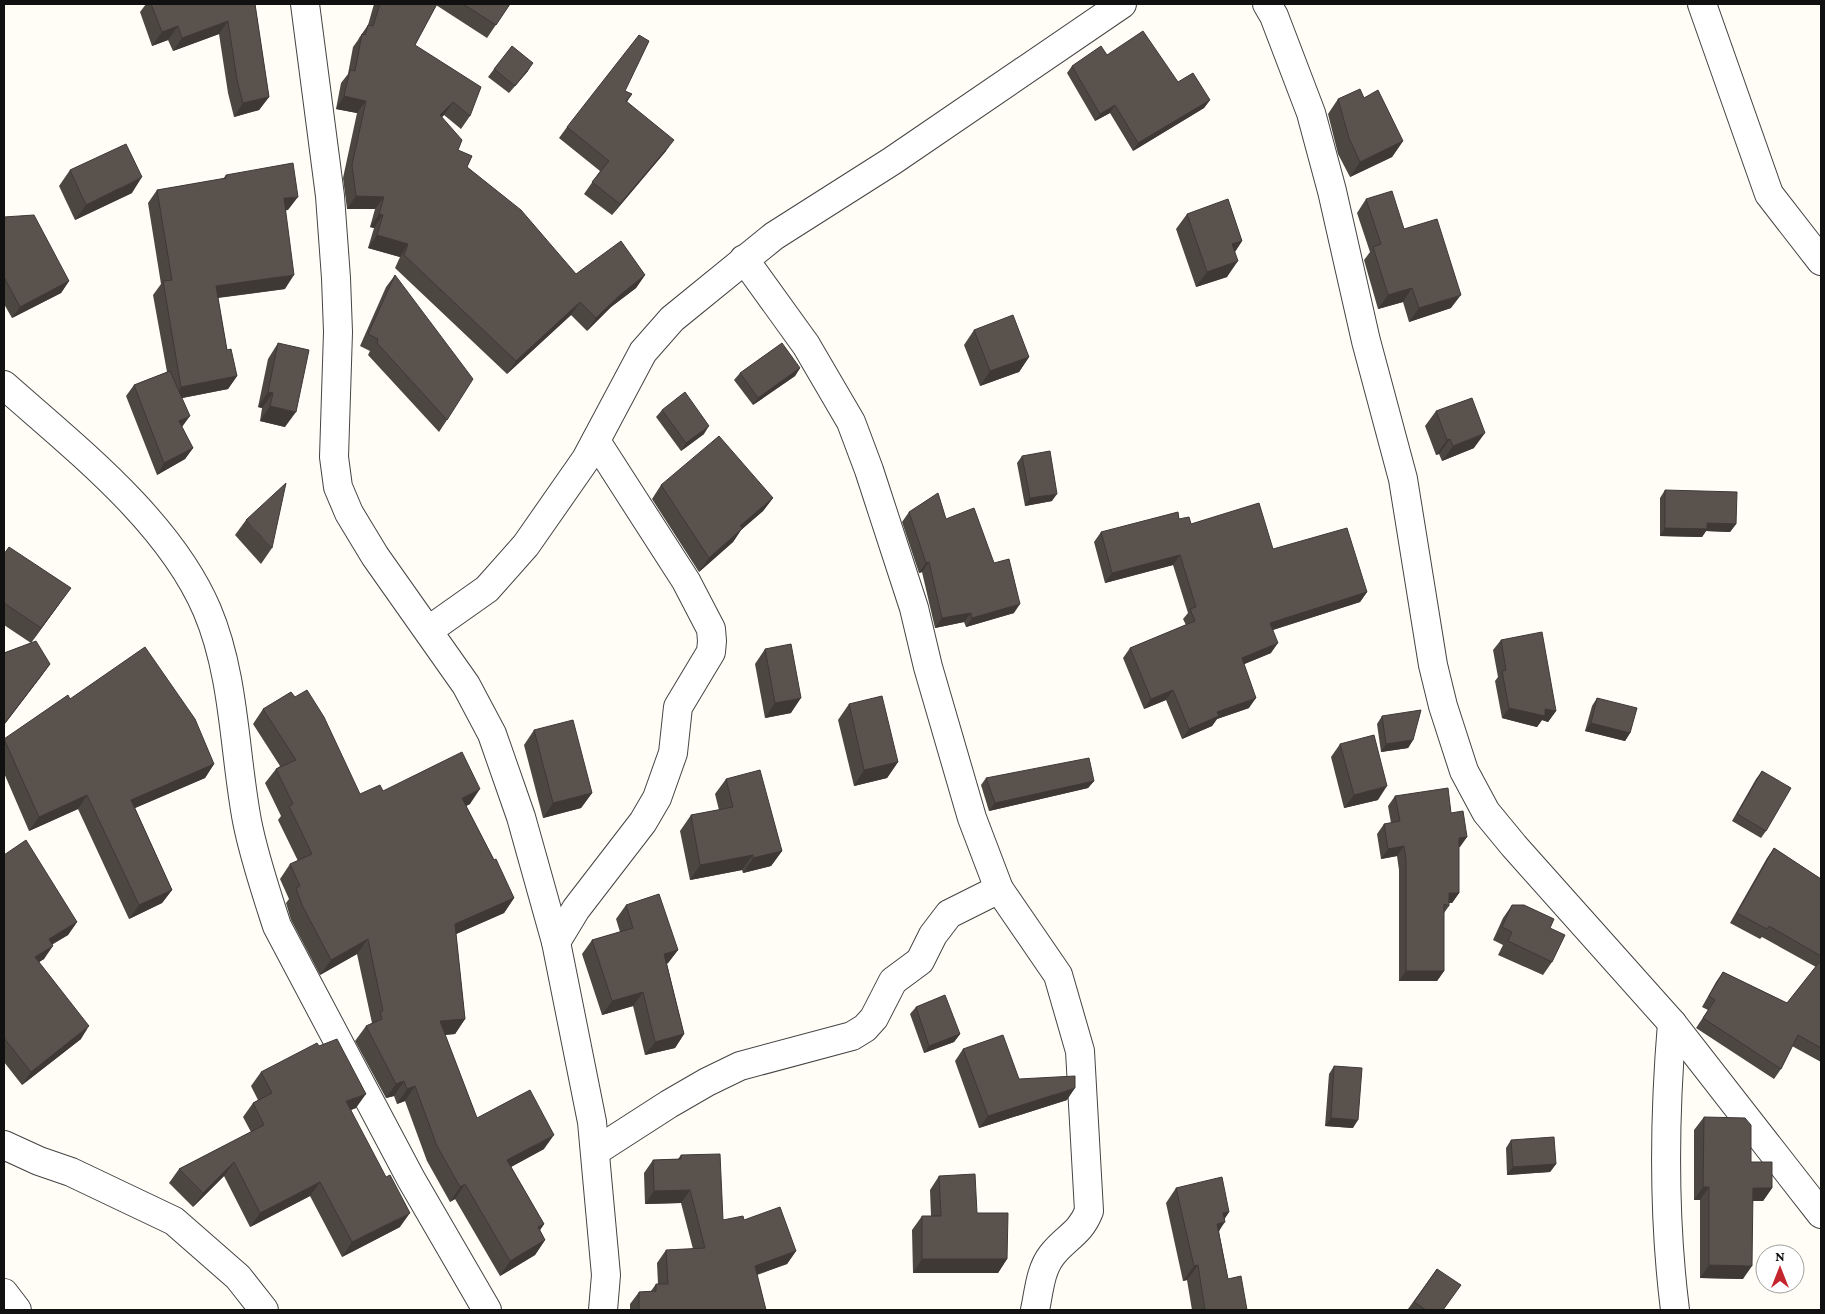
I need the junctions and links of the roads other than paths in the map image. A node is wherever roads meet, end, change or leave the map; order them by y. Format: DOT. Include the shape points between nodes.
graph roads {
  1 [pos="305,4"];
  2 [pos="1122,4"];
  3 [pos="1267,4"];
  4 [pos="1702,4"];
  5 [pos="744,259"];
  6 [pos="1821,261"];
  7 [pos="4,386"];
  8 [pos="596,441"];
  9 [pos="429,630"];
  10 [pos="1000,889"];
  11 [pos="556,942"];
  12 [pos="1672,1023"];
  13 [pos="4,1145"];
  14 [pos="596,1151"];
  15 [pos="1821,1214"];
  16 [pos="4,1293"];
  17 [pos="17,1310"];
  18 [pos="264,1310"];
  19 [pos="487,1310"];
  20 [pos="603,1310"];
  21 [pos="1035,1310"];
  22 [pos="1675,1310"];
  1 -- 9 [label="street" via="330,196 336,269 338,332 334,456 338,487 349,513 375,556"];
  2 -- 5 [label="street"];
  3 -- 12 [label="street" via="1311,113 1332,191 1366,341 1403,479 1433,665 1464,771 1486,812 1514,846"];
  4 -- 6 [label="street" via="1769,194"];
  5 -- 8 [label="street" via="672,319 643,352"];
  5 -- 10 [label="street" via="806,345 851,422 914,608 972,818"];
  7 -- 19 [label="street" via="117,489 174,549 203,603 220,648 247,821 277,926 402,1164"];
  8 -- 9 [label="street" via="559,501 526,545 486,589"];
  8 -- 11 [label="street" via="686,581 711,629 712,641 711,652 678,707 673,753 657,798 643,822 576,909"];
  9 -- 11 [label="street" via="466,685 492,734 521,817"];
  10 -- 14 [label="street" via="949,914 933,935 920,961 893,981 866,1028 852,1036 740,1066 706,1082"];
  10 -- 21 [label="street" via="1058,974 1080,1051 1084,1090 1089,1211 1078,1232 1052,1255 1044,1268"];
  11 -- 14 [label="street"];
  12 -- 15 [label="street"];
  12 -- 22 [label="street" via="1666,1203 1668,1257"];
  13 -- 18 [label="street" via="71,1172 174,1221 238,1277"];
  14 -- 20 [label="street" via="606,1275"];
  16 -- 17 [label="street"];
}
